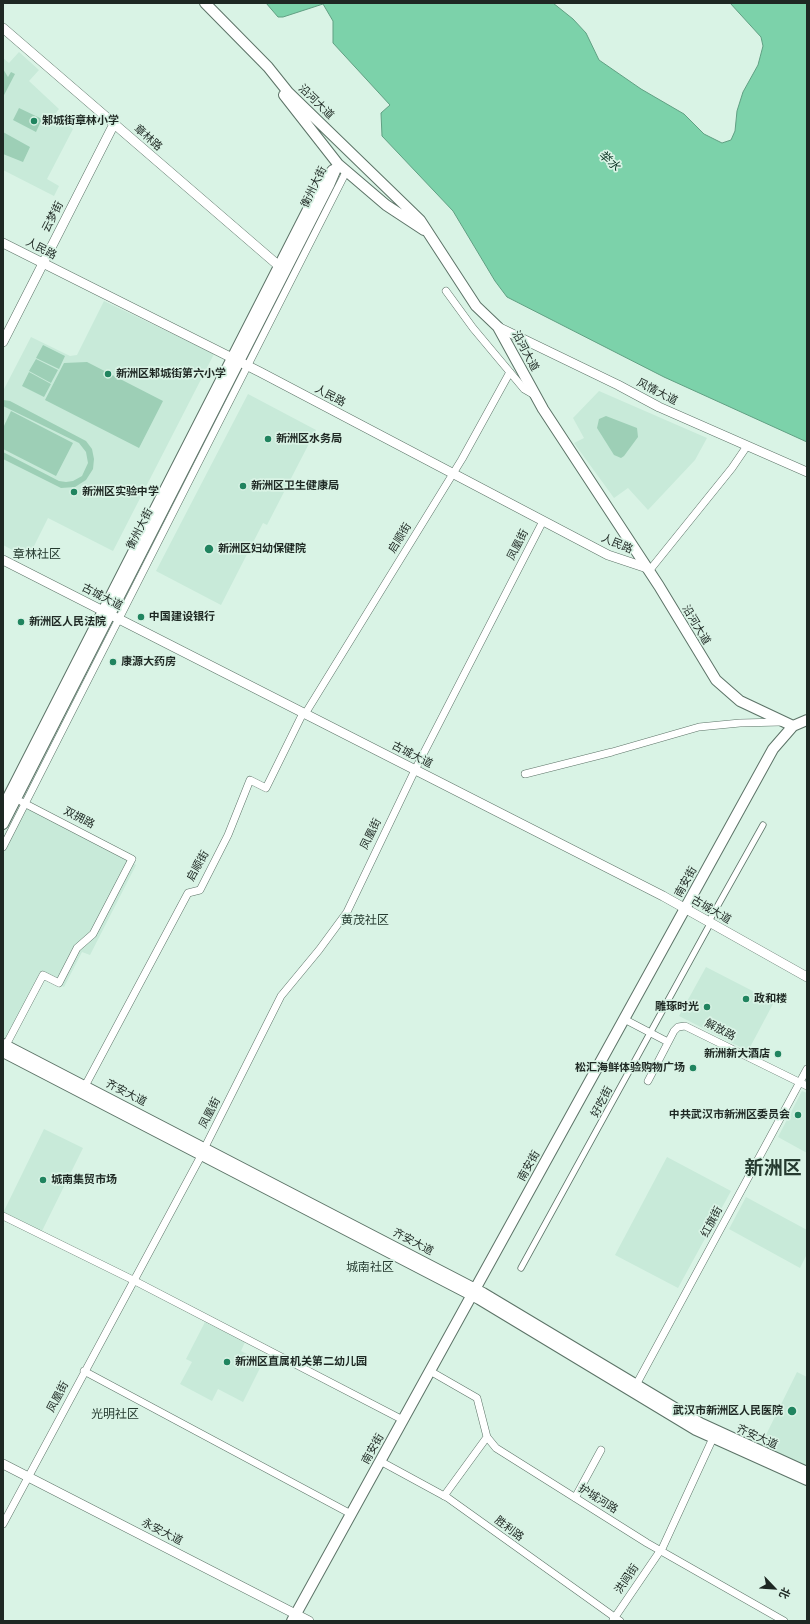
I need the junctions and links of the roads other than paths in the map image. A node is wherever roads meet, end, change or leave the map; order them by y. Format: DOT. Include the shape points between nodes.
graph roads {
  1 [pos="205,3"];
  2 [pos="3,28"];
  3 [pos="276,76"];
  4 [pos="114,124"];
  5 [pos="338,164"];
  6 [pos="346,172"];
  7 [pos="429,233"];
  8 [pos="3,244"];
  9 [pos="43,263"];
  10 [pos="279,266"];
  11 [pos="446,291"];
  12 [pos="498,327"];
  13 [pos="3,342"];
  14 [pos="240,362"];
  15 [pos="510,372"];
  16 [pos="536,396"];
  17 [pos="747,446"];
  18 [pos="807,472"];
  19 [pos="453,474"];
  20 [pos="543,520"];
  21 [pos="3,560"];
  22 [pos="648,570"];
  23 [pos="111,615"];
  24 [pos="304,713"];
  25 [pos="807,720"];
  26 [pos="784,721"];
  27 [pos="793,726"];
  28 [pos="416,770"];
  29 [pos="525,774"];
  30 [pos="14,796"];
  31 [pos="3,807"];
  32 [pos="3,824"];
  33 [pos="762,825"];
  34 [pos="3,847"];
  35 [pos="685,909"];
  36 [pos="709,923"];
  37 [pos="807,977"];
  38 [pos="624,1019"];
  39 [pos="651,1032"];
  40 [pos="668,1042"];
  41 [pos="4,1047"];
  42 [pos="807,1069"];
  43 [pos="648,1081"];
  44 [pos="800,1082"];
  45 [pos="85,1086"];
  46 [pos="807,1086"];
  47 [pos="203,1151"];
  48 [pos="3,1216"];
  49 [pos="521,1268"];
  50 [pos="133,1280"];
  51 [pos="474,1292"];
  52 [pos="84,1371"];
  53 [pos="430,1371"];
  54 [pos="636,1386"];
  55 [pos="403,1420"];
  56 [pos="487,1437"];
  57 [pos="713,1438"];
  58 [pos="601,1450"];
  59 [pos="380,1461"];
  60 [pos="3,1464"];
  61 [pos="807,1472"];
  62 [pos="27,1477"];
  63 [pos="807,1480"];
  64 [pos="444,1496"];
  65 [pos="575,1498"];
  66 [pos="351,1514"];
  67 [pos="3,1524"];
  68 [pos="661,1551"];
  69 [pos="294,1618"];
  70 [pos="616,1620"];
  71 [pos="309,1621"];
  72 [pos="784,1621"];
  1 -- 3 [label="main road, 沿河大道"];
  2 -- 4 [label="street, 章林路"];
  3 -- 5 [label="main road" via="279,88"];
  3 -- 7 [label="main road, 沿河大道" via="288,92 408,207"];
  4 -- 9 [label="street, 云梦街"];
  4 -- 10 [label="street, 章林路"];
  5 -- 6 [label="main road"];
  5 -- 10 [label="main road, 衡州大街" via="322,182"];
  5 -- 14 [label="main road, 衡州大街"];
  6 -- 7 [label="main road" via="386,205"];
  6 -- 14 [label="street"];
  7 -- 12 [label="main road, 沿河大道" via="476,306"];
  8 -- 9 [label="street, 人民路"];
  9 -- 13 [label="street, 云梦街"];
  9 -- 14 [label="street, 人民路"];
  10 -- 14 [label="main road, 衡州大街"];
  11 -- 15 [label="street"];
  12 -- 16 [label="main road, 沿河大道"];
  12 -- 17 [label="street, 风情大道" via="659,407"];
  14 -- 19 [label="street, 人民路"];
  14 -- 23 [label="main road, 衡州大街"];
  14 -- 23 [label="street"];
  15 -- 16 [label="street" via="524,389"];
  15 -- 19 [label="street, 启顺街"];
  16 -- 22 [label="main road, 沿河大道"];
  17 -- 18 [label="street, 风情大道"];
  17 -- 22 [label="street" via="732,468"];
  19 -- 20 [label="street, 人民路"];
  19 -- 24 [label="street, 启顺街"];
  20 -- 22 [label="street, 人民路" via="608,554"];
  20 -- 28 [label="street, 凤凰街"];
  21 -- 23 [label="street, 古城大道"];
  22 -- 26 [label="main road, 沿河大道" via="716,680 740,701"];
  23 -- 24 [label="street, 古城大道"];
  23 -- 30 [label="main road, 衡州大街"];
  23 -- 30 [label="street"];
  24 -- 28 [label="street, 古城大道"];
  24 -- 45 [label="street, 启顺街" via="266,788 250,780 228,835 200,890 188,893"];
  25 -- 27 [label="main road"];
  26 -- 27 [label="main road, 沿河大道"];
  26 -- 29 [label="street" via="699,727"];
  27 -- 35 [label="main road, 南安街" via="773,749"];
  28 -- 35 [label="street, 古城大道"];
  28 -- 47 [label="street, 凤凰街" via="347,912 281,996"];
  30 -- 31 [label="main road, 衡州大街"];
  30 -- 32 [label="main road, 衡州大街"];
  30 -- 34 [label="street"];
  30 -- 41 [label="street, 双拥路" via="132,859 93,934 77,948 59,983 43,975"];
  33 -- 36 [label="street, 好吃街"];
  35 -- 36 [label="street, 古城大道"];
  35 -- 38 [label="main road, 南安街"];
  36 -- 37 [label="street, 古城大道"];
  36 -- 39 [label="street, 好吃街"];
  38 -- 39 [label="street"];
  38 -- 51 [label="main road, 南安街"];
  39 -- 40 [label="street"];
  39 -- 49 [label="street, 好吃街"];
  40 -- 43 [label="street, 解放路"];
  40 -- 44 [label="street, 解放路" via="678,1027 690,1027"];
  41 -- 45 [label="main road, 齐安大道"];
  41 -- 47 [label="main road, 齐安大道"];
  42 -- 44 [label="street, 红旗街"];
  44 -- 46 [label="street, 解放路"];
  44 -- 54 [label="street, 红旗街"];
  45 -- 47 [label="main road, 齐安大道"];
  47 -- 50 [label="street, 凤凰街"];
  47 -- 51 [label="main road, 齐安大道"];
  48 -- 50 [label="street"];
  50 -- 52 [label="street, 凤凰街"];
  50 -- 55 [label="street"];
  51 -- 53 [label="main road, 南安街"];
  51 -- 54 [label="main road, 齐安大道" via="540,1326"];
  51 -- 57 [label="main road, 齐安大道" via="664,1412"];
  52 -- 62 [label="street, 凤凰街"];
  52 -- 66 [label="street"];
  53 -- 55 [label="main road, 南安街"];
  53 -- 56 [label="street" via="477,1398"];
  54 -- 61 [label="main road, 齐安大道" via="705,1426"];
  55 -- 59 [label="main road, 南安街"];
  56 -- 64 [label="street"];
  56 -- 65 [label="street, 护城河路" via="496,1448"];
  57 -- 63 [label="main road, 齐安大道"];
  57 -- 68 [label="street, 洪闾街"];
  58 -- 65 [label="street"];
  59 -- 64 [label="street, 胜利路"];
  59 -- 66 [label="main road, 南安街"];
  60 -- 62 [label="street, 永安大道"];
  62 -- 67 [label="street, 凤凰街"];
  62 -- 69 [label="street, 永安大道"];
  64 -- 70 [label="street, 胜利路"];
  65 -- 68 [label="street, 护城河路"];
  66 -- 69 [label="main road, 南安街"];
  68 -- 70 [label="street, 洪闾街"];
  68 -- 72 [label="street, 护城河路"];
  69 -- 71 [label="street, 永安大道"];
}
